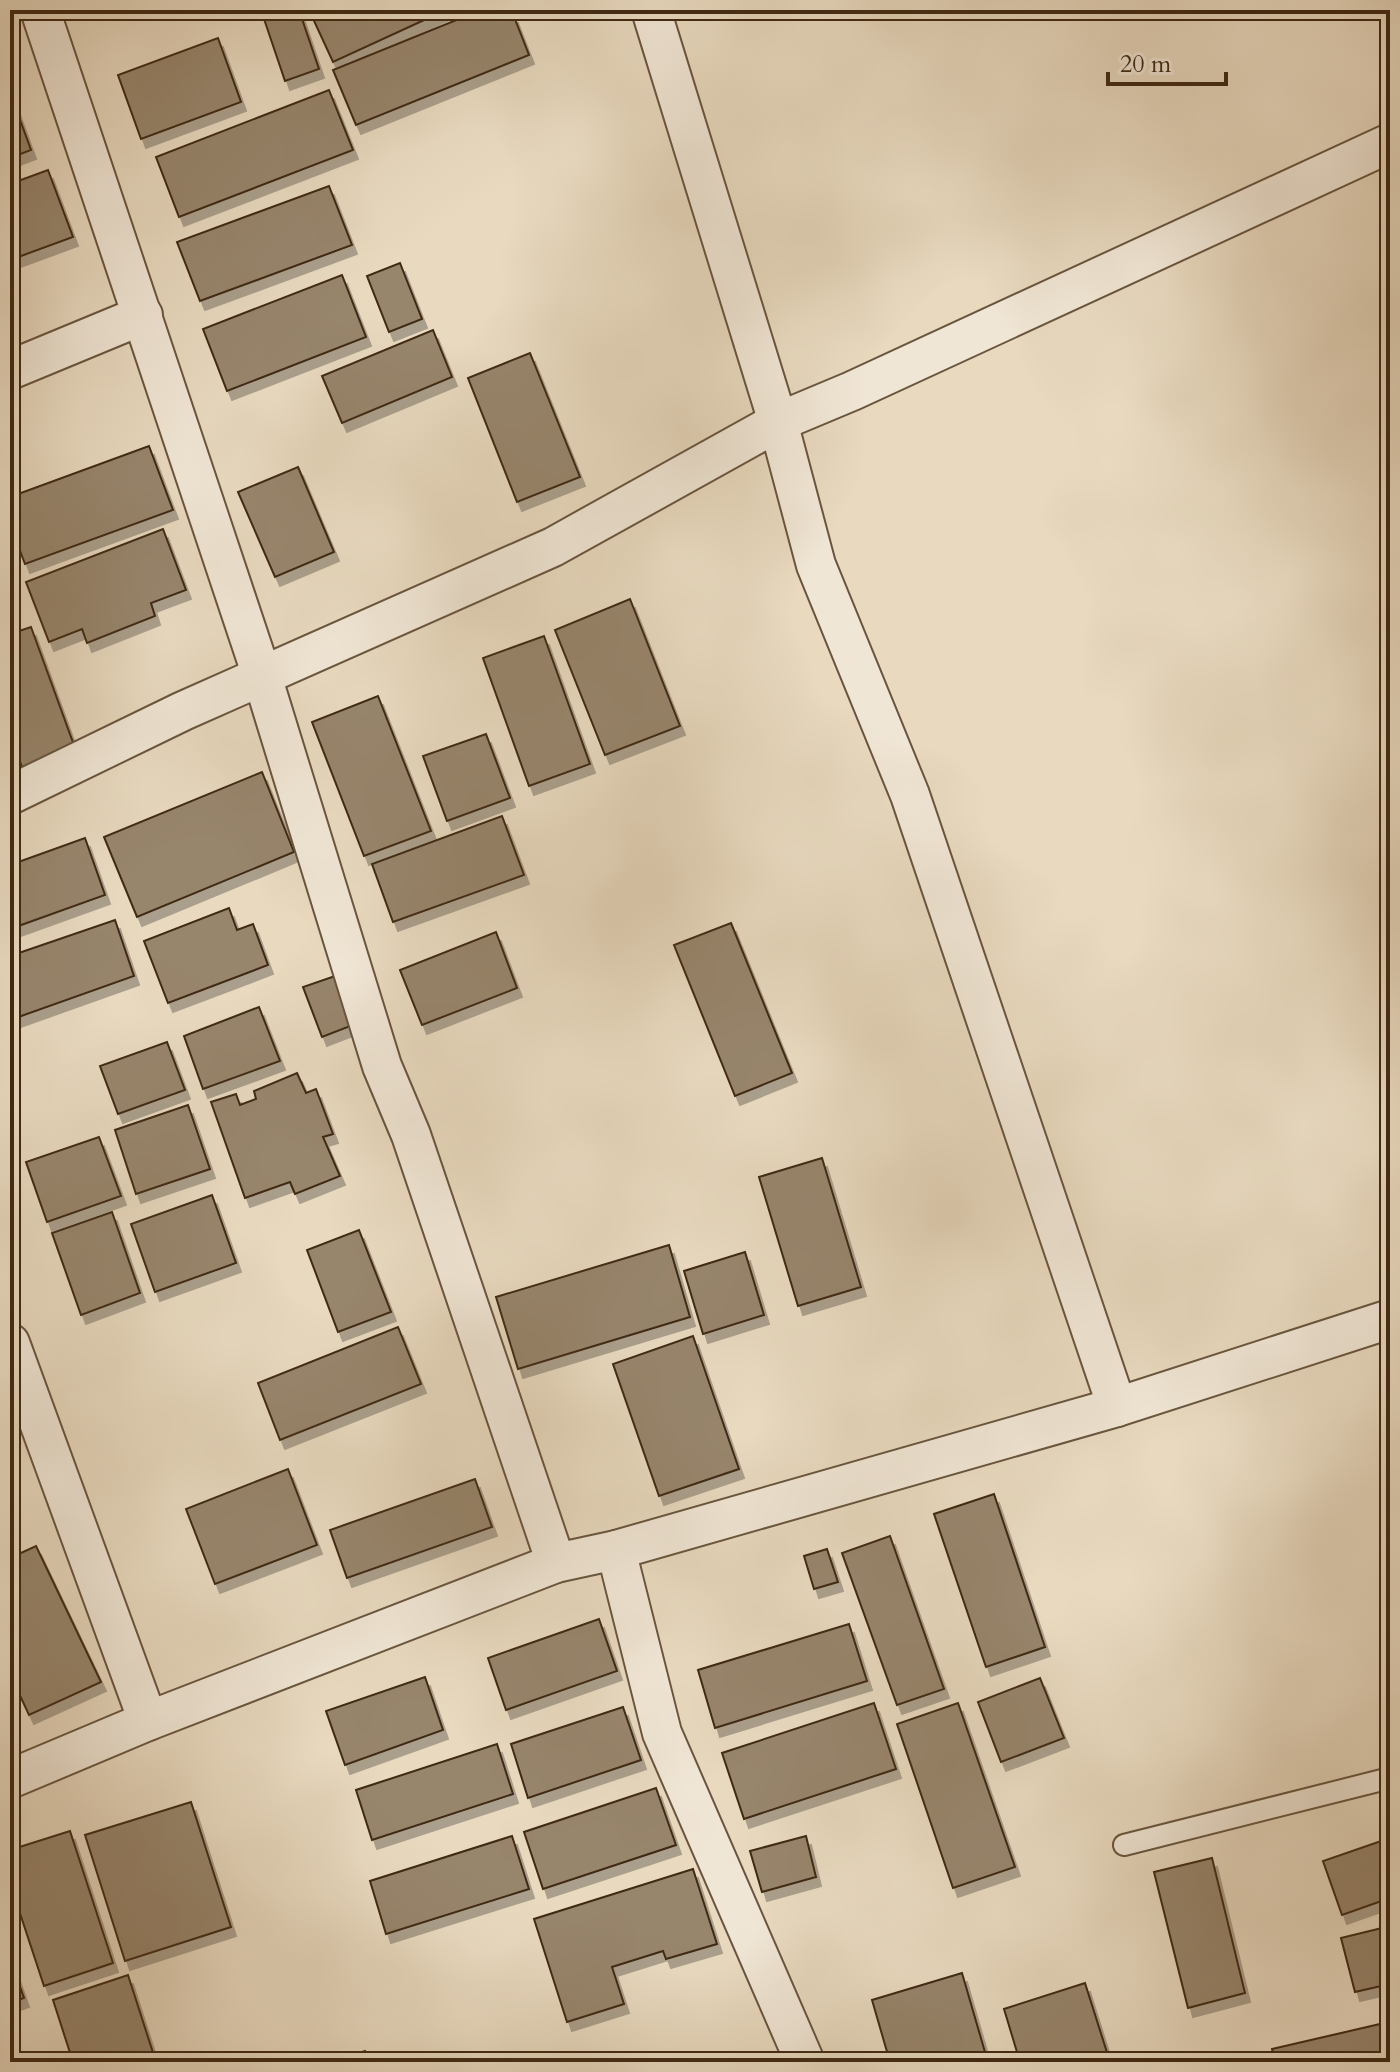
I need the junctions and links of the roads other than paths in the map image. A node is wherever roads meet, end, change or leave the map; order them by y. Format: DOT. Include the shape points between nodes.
graph roads {
  1 [pos="40,10"];
  2 [pos="651,10"];
  3 [pos="1390,143"];
  4 [pos="143,315"];
  5 [pos="10,370"];
  6 [pos="778,422"];
  7 [pos="262,676"];
  8 [pos="10,795"];
  9 [pos="1385,1332"];
  10 [pos="10,1343"];
  11 [pos="1117,1407"];
  12 [pos="616,1550"];
  13 [pos="556,1563"];
  14 [pos="148,1721"];
  15 [pos="1390,1778"];
  16 [pos="10,1779"];
  17 [pos="1124,1845"];
  18 [pos="805,2062"];
  1 -- 4 [label="street"];
  2 -- 6 [label="street"];
  3 -- 6 [label="street"];
  4 -- 5 [label="street"];
  4 -- 7 [label="street"];
  6 -- 7 [label="street" via="553,547"];
  6 -- 11 [label="street" via="816,565 910,795"];
  7 -- 8 [label="street"];
  7 -- 13 [label="street" via="382,1066 411,1135"];
  9 -- 11 [label="street"];
  10 -- 14 [label="street"];
  11 -- 12 [label="street"];
  12 -- 13 [label="street"];
  12 -- 18 [label="street" via="662,1733"];
  13 -- 14 [label="street"];
  14 -- 16 [label="street"];
  15 -- 17 [label="lane"];
}
